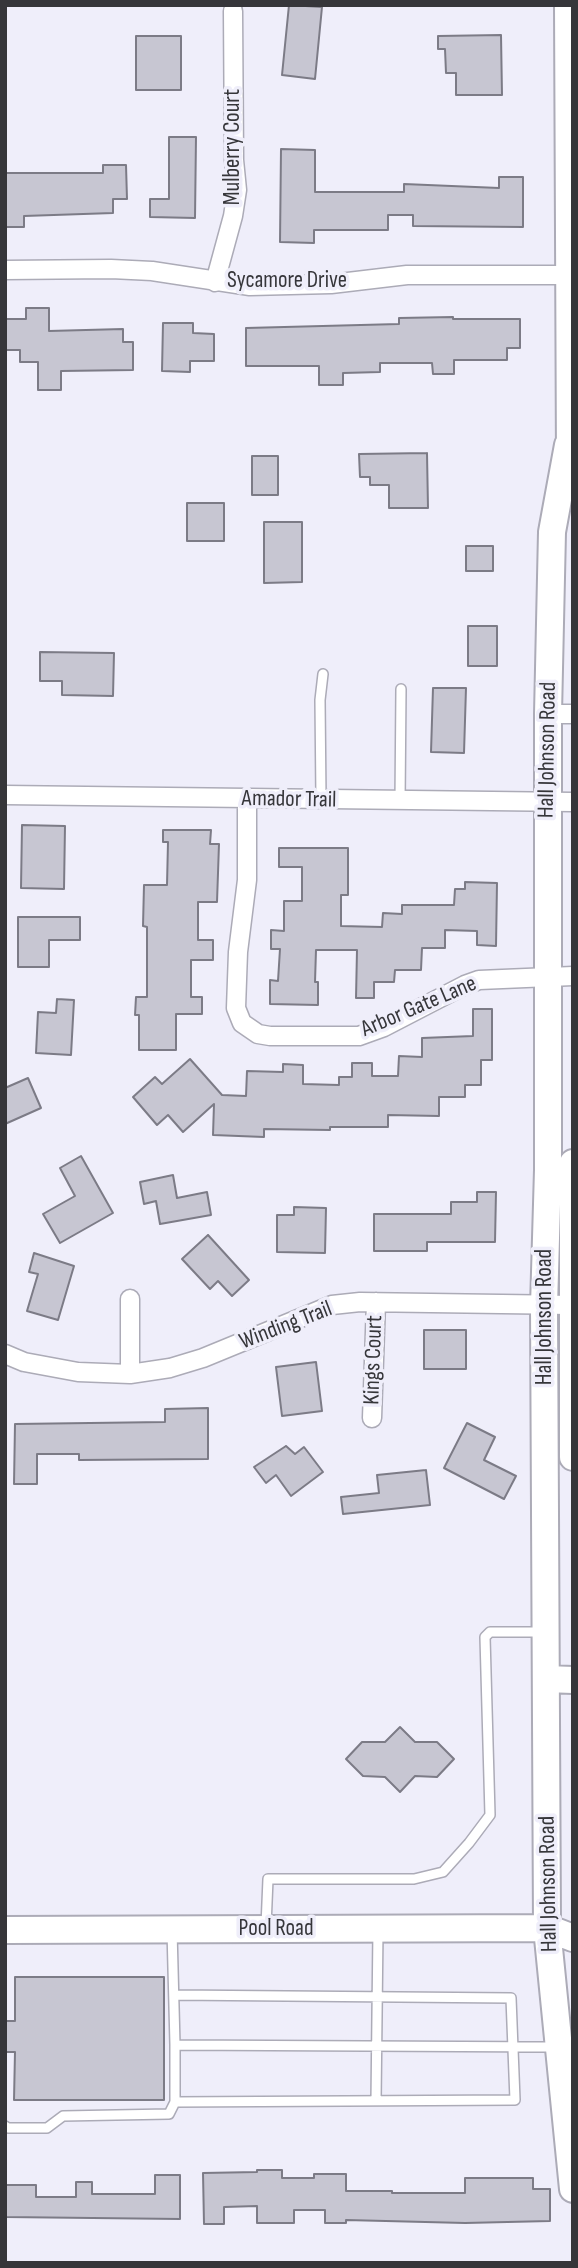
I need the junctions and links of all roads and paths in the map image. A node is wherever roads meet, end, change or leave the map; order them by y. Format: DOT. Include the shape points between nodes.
graph roads {
  1 [pos="568,5"];
  2 [pos="233,11"];
  3 [pos="570,76"];
  4 [pos="5,270"];
  5 [pos="569,275"];
  6 [pos="215,282"];
  7 [pos="568,445"];
  8 [pos="573,495"];
  9 [pos="323,674"];
  10 [pos="401,689"];
  11 [pos="560,714"];
  12 [pos="5,795"];
  13 [pos="247,799"];
  14 [pos="321,801"];
  15 [pos="400,802"];
  16 [pos="560,802"];
  17 [pos="560,976"];
  18 [pos="573,1163"];
  19 [pos="130,1299"];
  20 [pos="376,1302"];
  21 [pos="572,1305"];
  22 [pos="544,1306"];
  23 [pos="5,1354"];
  24 [pos="130,1374"];
  25 [pos="372,1418"];
  26 [pos="573,1457"];
  27 [pos="546,1632"];
  28 [pos="546,1679"];
  29 [pos="573,1680"];
  30 [pos="573,1916"];
  31 [pos="378,1928"];
  32 [pos="547,1928"];
  33 [pos="172,1929"];
  34 [pos="266,1929"];
  35 [pos="5,1930"];
  36 [pos="573,1938"];
  37 [pos="174,1995"];
  38 [pos="377,1996"];
  39 [pos="175,2045"];
  40 [pos="376,2046"];
  41 [pos="513,2046"];
  42 [pos="559,2047"];
  43 [pos="376,2101"];
  44 [pos="175,2102"];
  45 [pos="5,2126"];
  46 [pos="573,2189"];
  1 -- 3 [label="main road, Hall Johnson Road"];
  2 -- 6 [label="street, Mulberry Court" via="237,190"];
  3 -- 5 [label="main road, Hall Johnson Road"];
  4 -- 6 [label="street, Sycamore Drive" via="152,271"];
  5 -- 6 [label="street, Sycamore Drive" via="407,275 331,284 250,286"];
  5 -- 7 [label="main road, Hall Johnson Road"];
  7 -- 8 [label="main road, Hall Johnson Road"];
  7 -- 11 [label="main road, Hall Johnson Road" via="552,532"];
  9 -- 14 [label="lane"];
  10 -- 15 [label="lane"];
  11 -- 16 [label="main road, Hall Johnson Road"];
  12 -- 13 [label="street, Amador Trail"];
  13 -- 14 [label="street, Amador Trail"];
  13 -- 17 [label="street, Arbor Gate Lane" via="247,880 236,1008 250,1029 270,1036 359,1035 479,980"];
  14 -- 15 [label="street, Amador Trail"];
  15 -- 16 [label="street, Amador Trail"];
  16 -- 17 [label="main road, Hall Johnson Road"];
  17 -- 22 [label="main road, Hall Johnson Road"];
  18 -- 21 [label="main road, Hall Johnson Road"];
  19 -- 24 [label="street"];
  20 -- 22 [label="street, Winding Trail"];
  20 -- 24 [label="street, Winding Trail" via="332,1305 203,1358"];
  20 -- 25 [label="street, Kings Court"];
  21 -- 22 [label="street, Winding Trail"];
  21 -- 26 [label="main road, Hall Johnson Road"];
  22 -- 27 [label="main road, Hall Johnson Road"];
  23 -- 24 [label="street, Winding Trail" via="78,1372"];
  27 -- 28 [label="main road, Hall Johnson Road"];
  27 -- 34 [label="lane" via="490,1632 485,1637 489,1815 443,1872 414,1879 268,1879"];
  28 -- 29 [label="main road"];
  28 -- 32 [label="main road, Hall Johnson Road"];
  30 -- 32 [label="main road, Pool Road"];
  31 -- 32 [label="main road, Pool Road"];
  31 -- 34 [label="main road, Pool Road"];
  31 -- 38 [label="lane"];
  32 -- 36 [label="main road, Pool Road"];
  32 -- 42 [label="main road, Hall Johnson Road"];
  33 -- 34 [label="main road, Pool Road"];
  33 -- 35 [label="main road, Pool Road"];
  33 -- 37 [label="lane"];
  37 -- 38 [label="lane"];
  37 -- 39 [label="lane"];
  38 -- 40 [label="lane"];
  38 -- 41 [label="lane" via="511,1998"];
  39 -- 40 [label="lane"];
  39 -- 44 [label="lane"];
  40 -- 41 [label="lane"];
  40 -- 43 [label="lane"];
  41 -- 42 [label="lane"];
  41 -- 43 [label="lane" via="515,2101"];
  42 -- 46 [label="main road, Hall Johnson Road"];
  43 -- 44 [label="lane"];
  44 -- 45 [label="lane" via="169,2114 63,2116 47,2128"];
}
